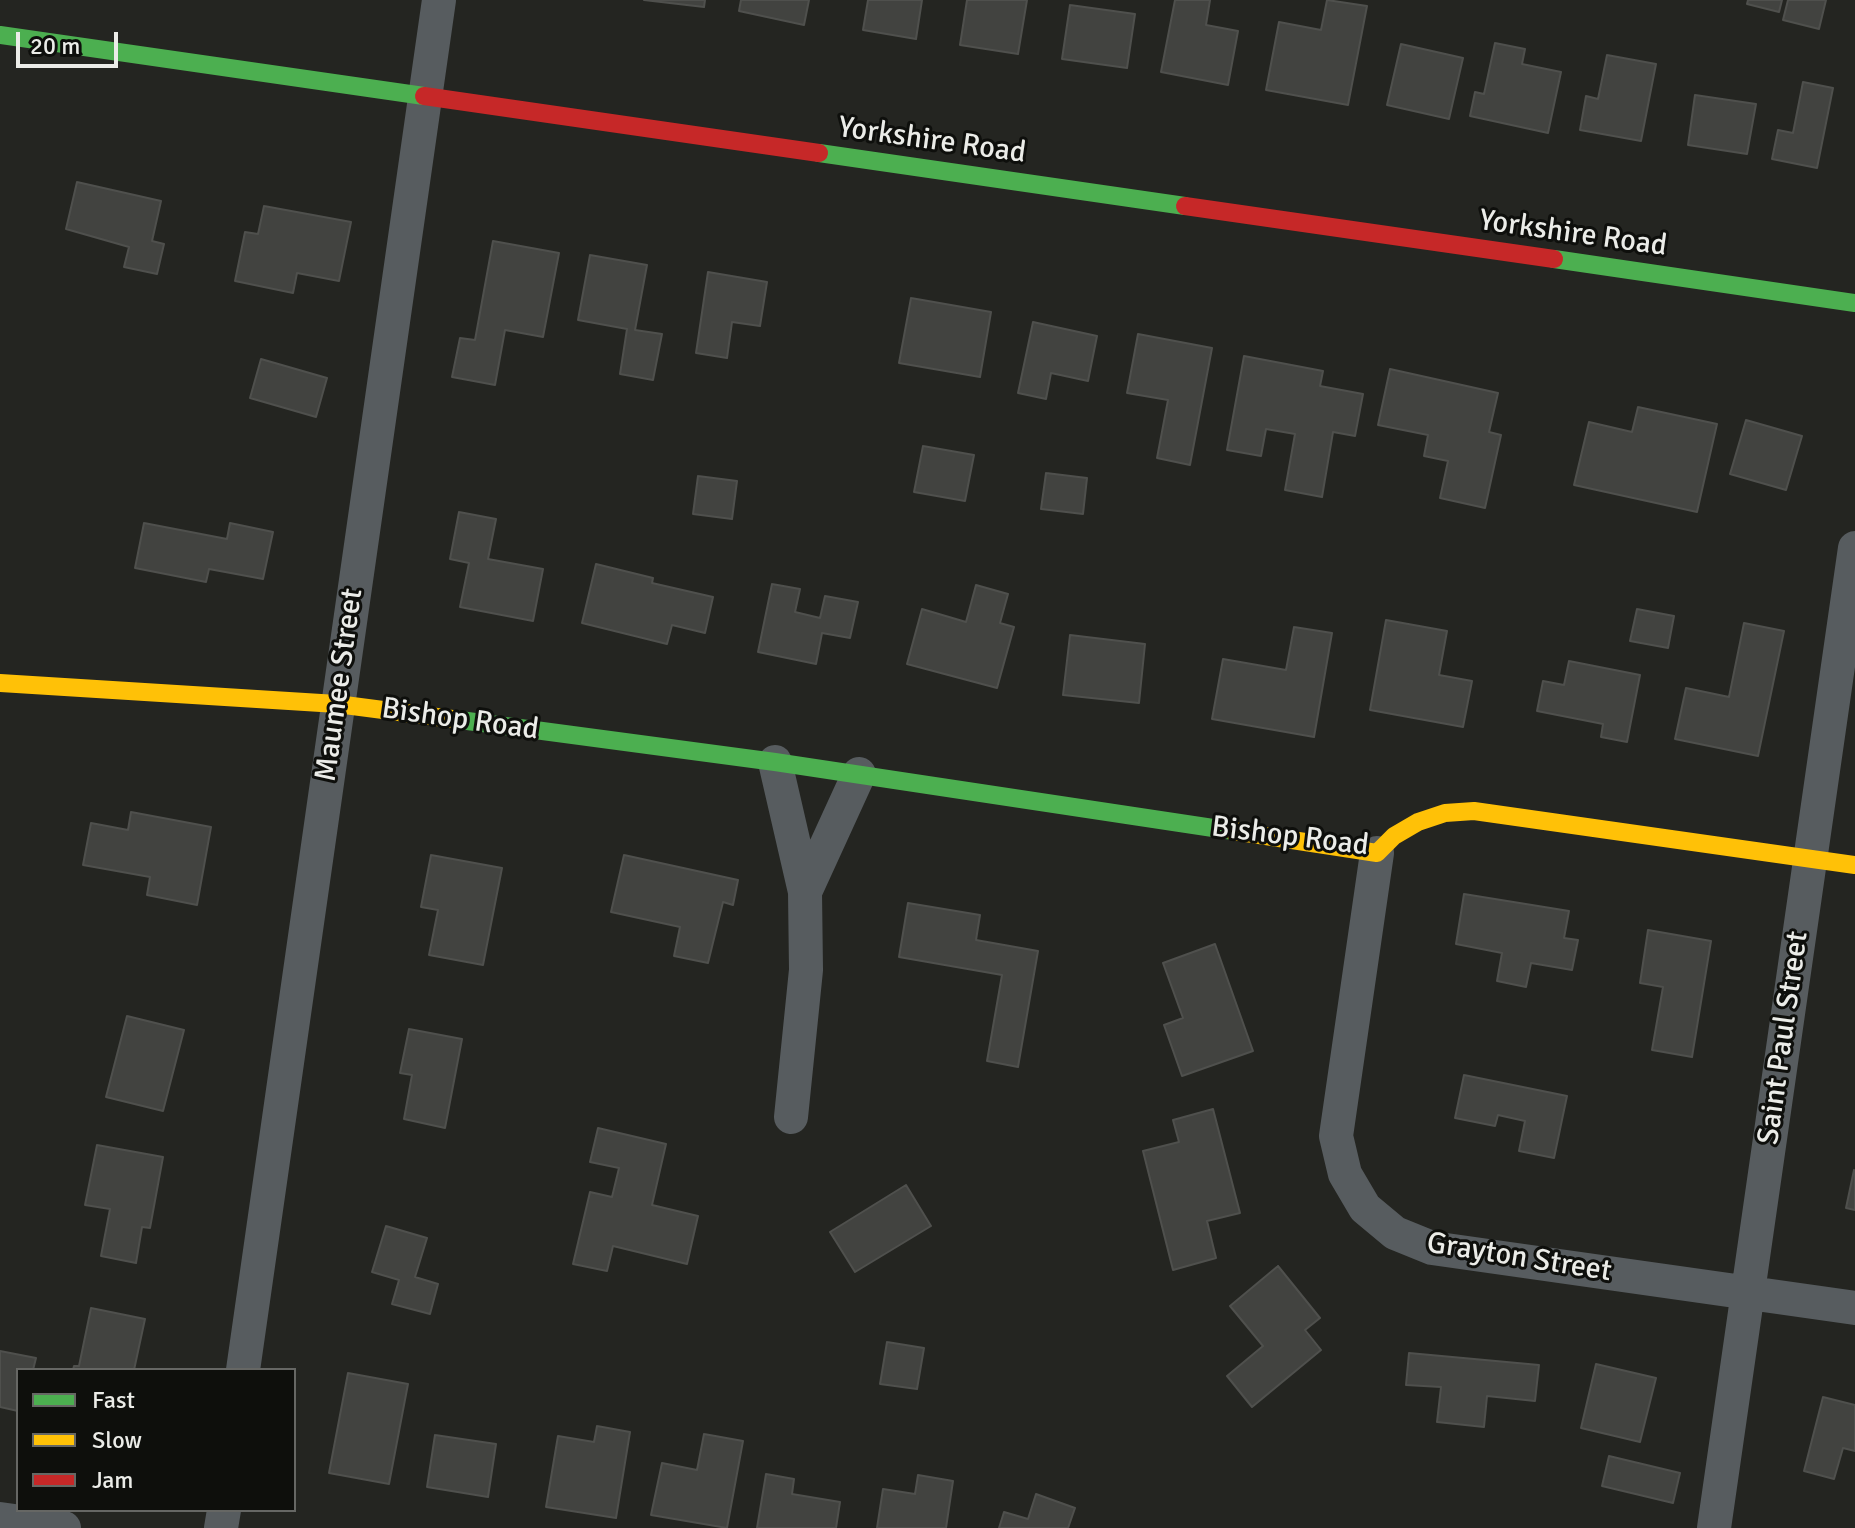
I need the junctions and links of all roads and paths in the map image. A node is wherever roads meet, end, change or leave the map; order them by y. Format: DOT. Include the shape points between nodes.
graph roads {
  1 [pos="439,0"];
  2 [pos="0,35"];
  3 [pos="425,95"];
  4 [pos="1855,303"];
  5 [pos="1855,548"];
  6 [pos="0,683"];
  7 [pos="337,704"];
  8 [pos="775,762"];
  9 [pos="859,774"];
  10 [pos="1377,853"];
  11 [pos="1810,858"];
  12 [pos="1855,865"];
  13 [pos="805,892"];
  14 [pos="791,1117"];
  15 [pos="1748,1293"];
  16 [pos="1855,1308"];
  17 [pos="243,1368"];
  18 [pos="0,1519"];
  19 [pos="64,1528"];
  20 [pos="1714,1528"];
  1 -- 3 [label="street, Maumee Street"];
  2 -- 3 [label="street, Yorkshire Road"];
  3 -- 4 [label="street, Yorkshire Road"];
  3 -- 7 [label="street, Maumee Street"];
  5 -- 11 [label="street, Saint Paul Street"];
  6 -- 7 [label="street, Bishop Road"];
  7 -- 8 [label="street, Bishop Road"];
  7 -- 17 [label="street, Maumee Street"];
  8 -- 9 [label="street, Bishop Road"];
  8 -- 13 [label="street"];
  9 -- 10 [label="street, Bishop Road"];
  9 -- 13 [label="street"];
  10 -- 11 [label="street, Bishop Road" via="1418,822 1474,811"];
  10 -- 15 [label="street, Grayton Street" via="1336,1136 1345,1174 1365,1208 1395,1233 1432,1248"];
  11 -- 12 [label="street, Bishop Road"];
  11 -- 15 [label="street, Saint Paul Street"];
  13 -- 14 [label="street" via="806,970"];
  15 -- 16 [label="street, Grayton Street"];
  15 -- 20 [label="street, Saint Paul Street"];
  18 -- 19 [label="street"];
}
